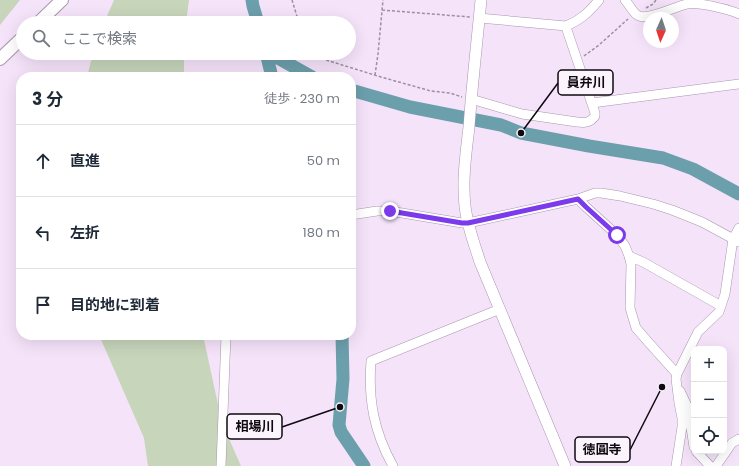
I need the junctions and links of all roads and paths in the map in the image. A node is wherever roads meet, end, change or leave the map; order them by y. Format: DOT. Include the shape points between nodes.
graph roads {
  1 [pos="62,0"];
  2 [pos="292,0"];
  3 [pos="383,0"];
  4 [pos="481,0"];
  5 [pos="599,0"];
  6 [pos="625,0"];
  7 [pos="382,10"];
  8 [pos="635,14"];
  9 [pos="739,14"];
  10 [pos="45,16"];
  11 [pos="297,16"];
  12 [pos="479,18"];
  13 [pos="566,26"];
  14 [pos="16,44"];
  15 [pos="0,59"];
  16 [pos="326,60"];
  17 [pos="577,61"];
  18 [pos="375,75"];
  19 [pos="739,84"];
  20 [pos="471,100"];
  21 [pos="592,103"];
  22 [pos="578,199"];
  23 [pos="356,214"];
  24 [pos="468,223"];
  25 [pos="737,236"];
  26 [pos="629,256"];
  27 [pos="721,306"];
  28 [pos="500,309"];
  29 [pos="226,340"];
  30 [pos="677,374"];
  31 [pos="677,386"];
  32 [pos="691,428"];
  33 [pos="739,439"];
  34 [pos="699,454"];
  35 [pos="221,466"];
  36 [pos="393,466"];
  37 [pos="565,466"];
  38 [pos="676,466"];
  39 [pos="710,466"];
  40 [pos="716,466"];
  1 -- 10 [label="main road"];
  2 -- 11 [label="path"];
  3 -- 7 [label="path"];
  4 -- 12 [label="street"];
  5 -- 13 [label="street" via="588,13"];
  6 -- 8 [label="street"];
  7 -- 12 [label="path"];
  7 -- 18 [label="path"];
  8 -- 9 [label="street" via="645,17 687,4 722,8"];
  8 -- 17 [label="path"];
  12 -- 13 [label="street"];
  12 -- 20 [label="street"];
  13 -- 17 [label="street"];
  14 -- 15 [label="main road"];
  16 -- 18 [label="path"];
  17 -- 21 [label="street"];
  18 -- 20 [label="path"];
  19 -- 21 [label="street"];
  20 -- 21 [label="street" via="522,114 586,123 595,116"];
  20 -- 24 [label="street" via="464,186"];
  22 -- 24 [label="street"];
  22 -- 25 [label="street" via="601,193 638,200 679,212"];
  22 -- 26 [label="street" via="617,235"];
  23 -- 24 [label="street" via="383,210"];
  24 -- 28 [label="street" via="480,262"];
  25 -- 27 [label="street"];
  26 -- 27 [label="street"];
  26 -- 30 [label="street" via="630,308 636,328"];
  27 -- 30 [label="street" via="698,332"];
  28 -- 36 [label="street" via="371,361 372,410 380,438"];
  28 -- 37 [label="street"];
  29 -- 35 [label="street"];
  30 -- 31 [label="street"];
  31 -- 32 [label="street" via="688,408"];
  31 -- 38 [label="street" via="682,427"];
  33 -- 40 [label="street" via="732,443"];
  34 -- 39 [label="street"];
}
